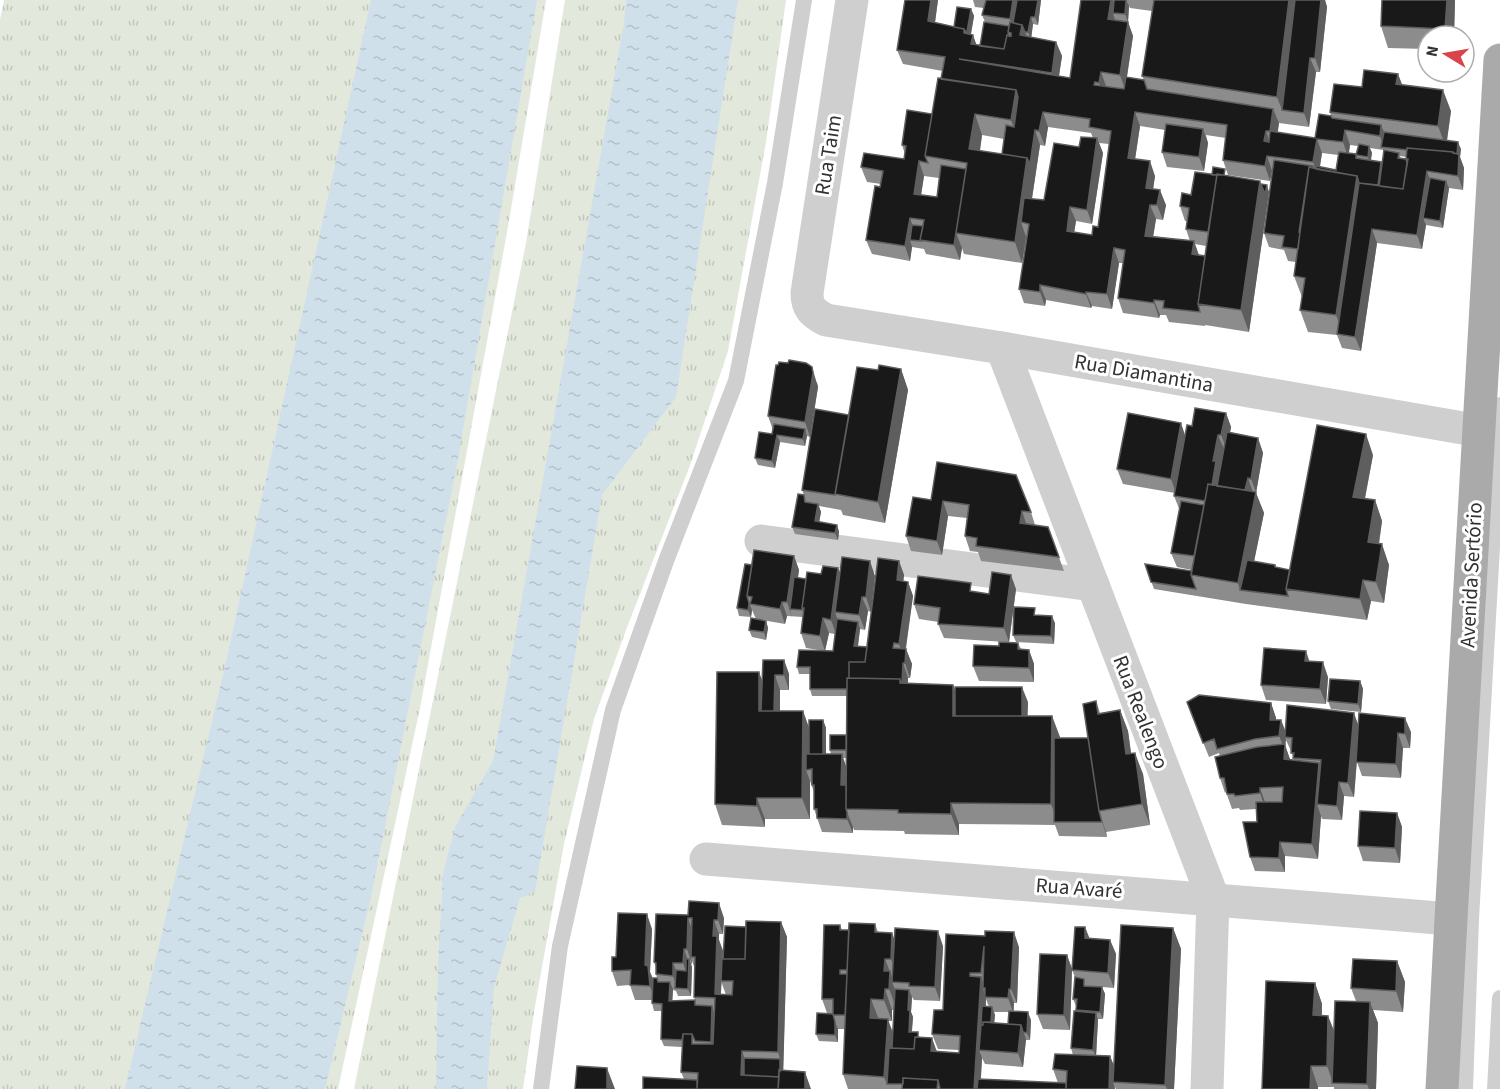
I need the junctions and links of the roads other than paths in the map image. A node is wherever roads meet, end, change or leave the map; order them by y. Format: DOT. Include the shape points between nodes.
graph roads {
  1 [pos="804,0"];
  2 [pos="852,0"];
  3 [pos="1500,60"];
  4 [pos="810,309"];
  5 [pos="1002,348"];
  6 [pos="1500,405"];
  7 [pos="1489,433"];
  8 [pos="761,541"];
  9 [pos="1093,585"];
  10 [pos="706,859"];
  11 [pos="1213,898"];
  12 [pos="1460,919"];
  13 [pos="1500,998"];
  14 [pos="541,1089"];
  15 [pos="1207,1089"];
  16 [pos="1443,1089"];
  17 [pos="1466,1089"];
  18 [pos="1495,1089"];
  1 -- 14 [label="lane" via="775,183 736,381 613,710 560,946"];
  2 -- 4 [label="street, Rua Taim" via="807,293"];
  3 -- 7 [label="main road, Avenida Sertório"];
  4 -- 5 [label="street, Rua Diamantina" via="826,320"];
  5 -- 7 [label="street, Rua Diamantina"];
  5 -- 9 [label="street, Rua Realengo"];
  6 -- 7 [label="lane"];
  7 -- 12 [label="main road, Avenida Sertório"];
  8 -- 9 [label="street"];
  9 -- 11 [label="street, Rua Realengo"];
  10 -- 11 [label="street, Rua Avaré"];
  11 -- 12 [label="street, Rua Avaré"];
  11 -- 15 [label="street, Rua Realengo"];
  12 -- 16 [label="main road, Avenida Sertório"];
  12 -- 17 [label="lane"];
  13 -- 18 [label="lane"];
}
